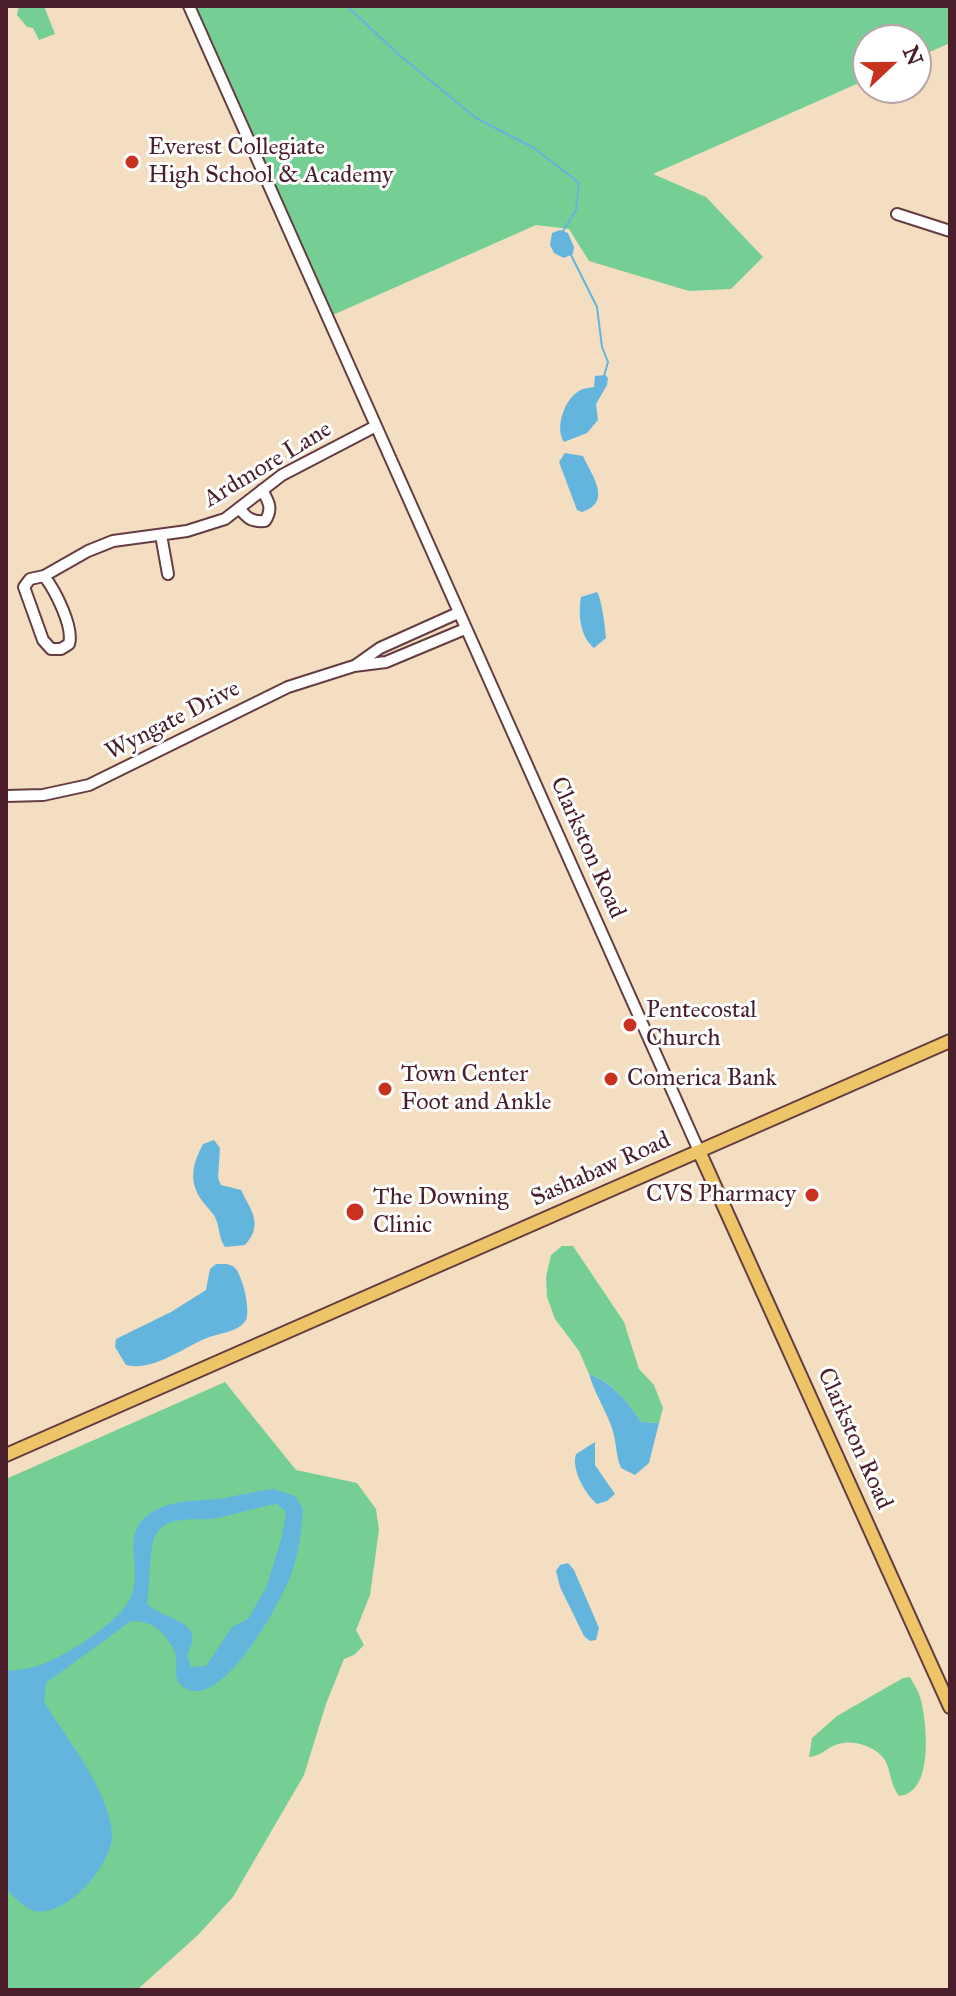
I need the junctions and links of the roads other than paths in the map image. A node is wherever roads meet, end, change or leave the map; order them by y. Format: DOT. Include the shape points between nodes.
graph roads {
  1 [pos="189,6"];
  2 [pos="897,214"];
  3 [pos="950,231"];
  4 [pos="376,426"];
  5 [pos="262,490"];
  6 [pos="239,508"];
  7 [pos="161,535"];
  8 [pos="168,574"];
  9 [pos="44,576"];
  10 [pos="458,613"];
  11 [pos="465,629"];
  12 [pos="354,666"];
  13 [pos="6,796"];
  14 [pos="950,1041"];
  15 [pos="699,1151"];
  16 [pos="6,1455"];
  17 [pos="950,1707"];
  1 -- 4 [label="street, Clarkston Road"];
  2 -- 3 [label="street"];
  4 -- 5 [label="street, Ardmore Lane"];
  4 -- 10 [label="street, Clarkston Road"];
  5 -- 6 [label="street, Ardmore Lane"];
  5 -- 6 [label="street" via="270,505 265,521 247,519"];
  6 -- 7 [label="street, Ardmore Lane" via="225,519"];
  7 -- 8 [label="street"];
  7 -- 9 [label="street, Ardmore Lane" via="113,541"];
  9 -- 9 [label="street" via="30,579 24,587 43,640 51,649 61,649 72,635"];
  10 -- 11 [label="street, Clarkston Road"];
  10 -- 12 [label="street, Wyngate Drive" via="380,648"];
  11 -- 12 [label="street, Wyngate Drive" via="386,662"];
  11 -- 15 [label="street, Clarkston Road"];
  12 -- 13 [label="street, Wyngate Drive" via="267,696 89,785"];
  14 -- 15 [label="main road, Sashabaw Road"];
  15 -- 16 [label="main road, Sashabaw Road"];
  15 -- 17 [label="main road, Clarkston Road"];
}
